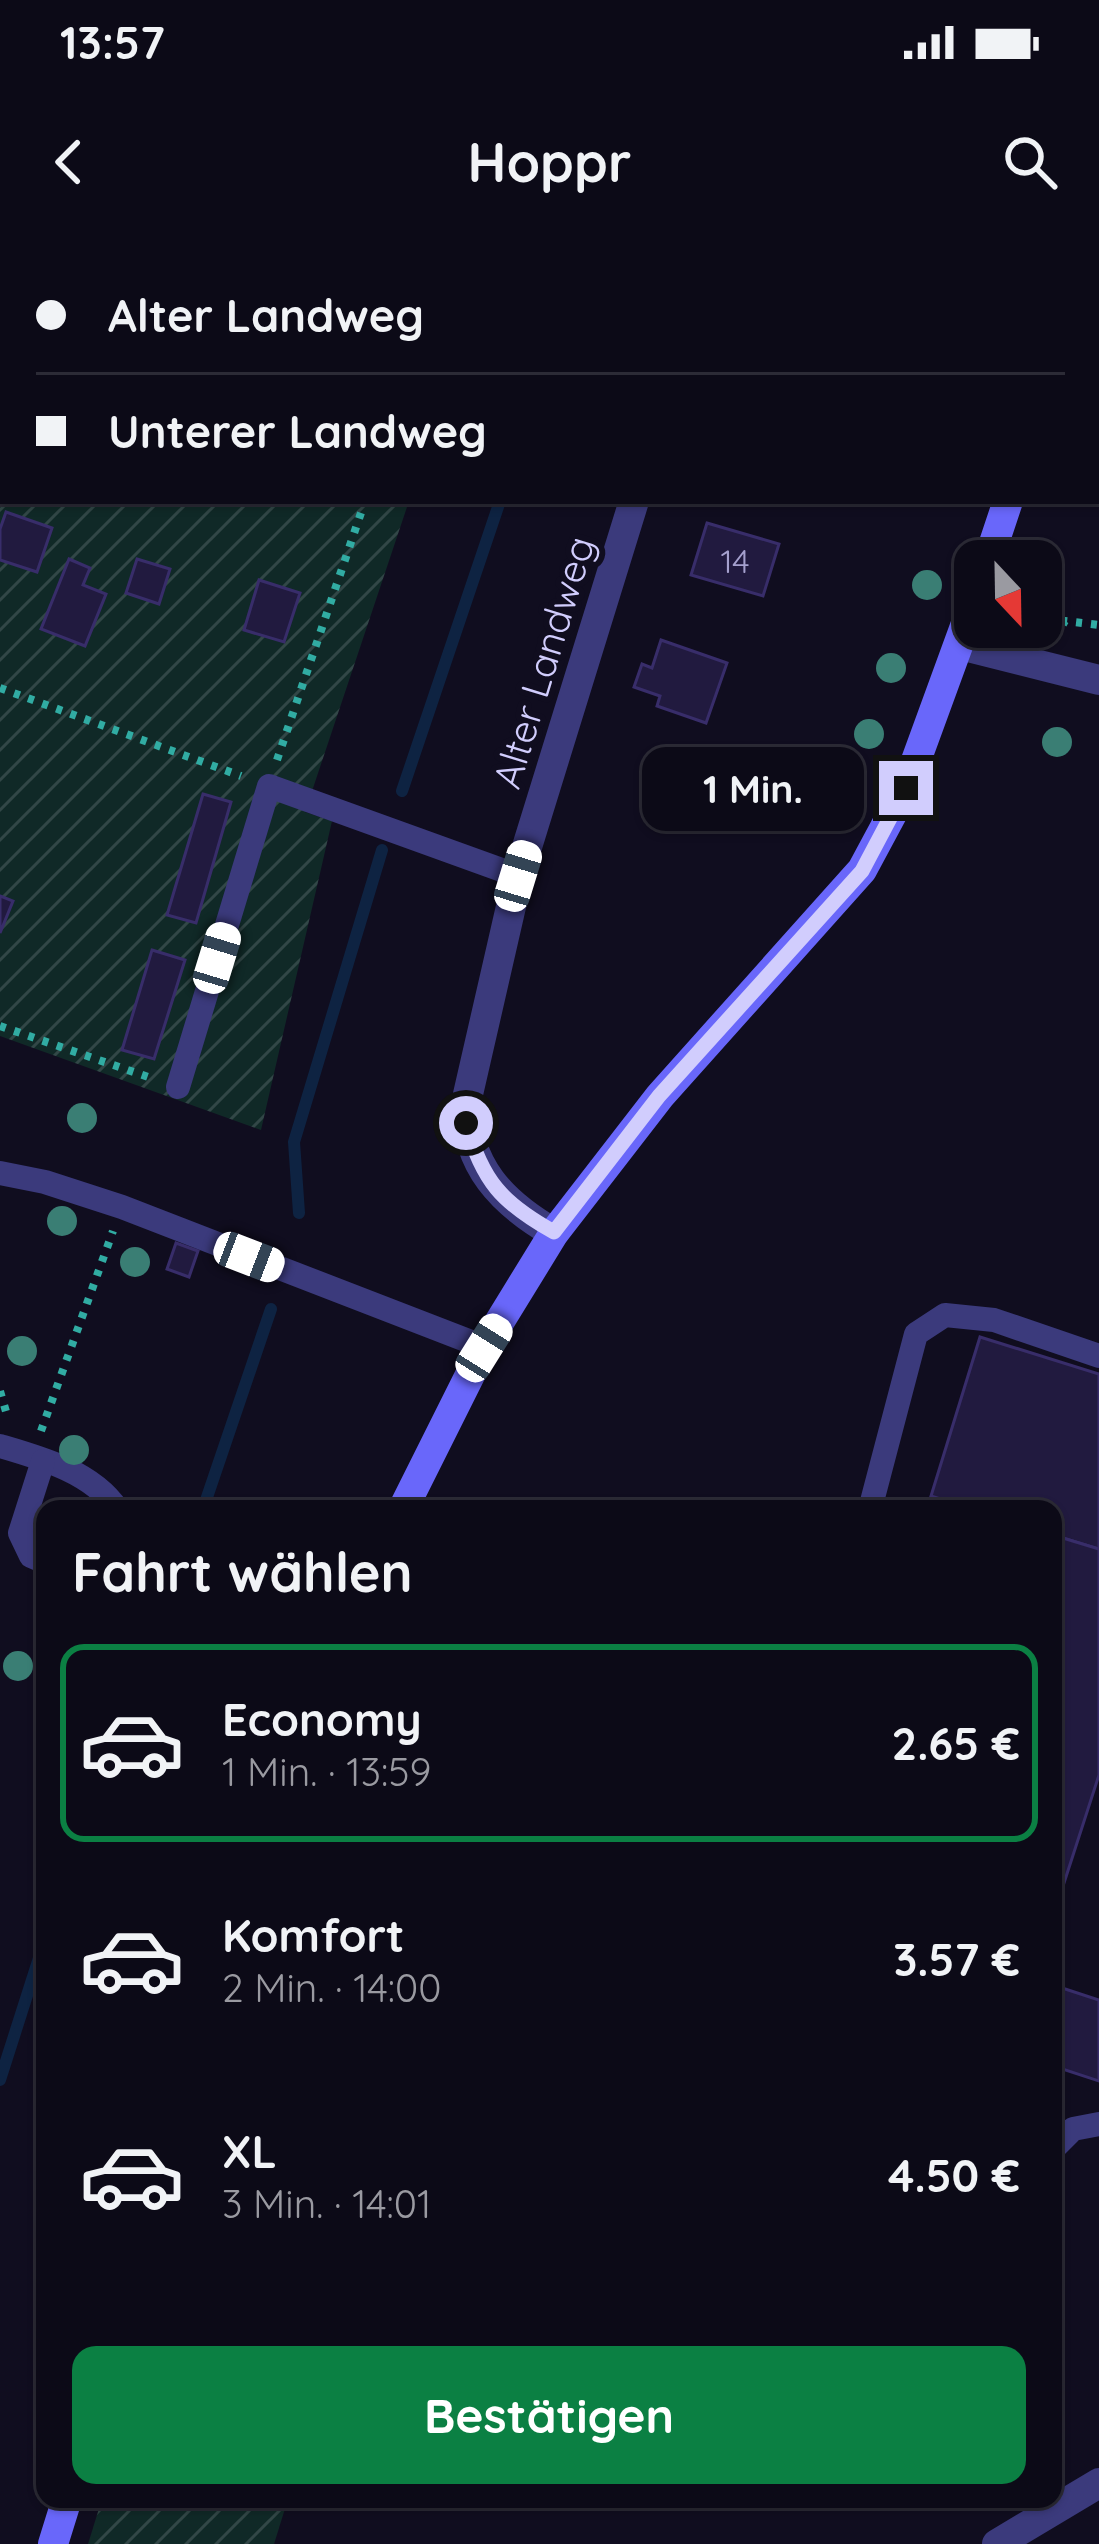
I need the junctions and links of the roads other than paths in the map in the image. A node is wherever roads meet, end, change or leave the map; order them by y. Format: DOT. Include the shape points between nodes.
graph roads {
  1 [pos="633,504"];
  2 [pos="1007,504"];
  3 [pos="995,540"];
  4 [pos="959,648"];
  5 [pos="972,648"];
  6 [pos="1099,680"];
  7 [pos="518,876"];
  8 [pos="178,1087"];
  9 [pos="0,1173"];
  10 [pos="554,1232"];
  11 [pos="484,1348"];
  12 [pos="1099,1356"];
  13 [pos="0,1446"];
  14 [pos="38,1458"];
  15 [pos="109,1500"];
  16 [pos="408,1500"];
  17 [pos="872,1500"];
  18 [pos="36,1558"];
  19 [pos="1099,2123"];
  20 [pos="1062,2141"];
  21 [pos="1099,2483"];
  22 [pos="1062,2505"];
  23 [pos="65,2508"];
  24 [pos="1057,2508"];
  25 [pos="52,2544"];
  26 [pos="997,2544"];
  1 -- 7 [label="street, Alter Landweg"];
  2 -- 3 [label="main road"];
  4 -- 10 [label="main road" via="906,788 862,871 659,1096"];
  5 -- 6 [label="street"];
  7 -- 8 [label="lane" via="268,786"];
  7 -- 10 [label="street, Alter Landweg" via="466,1123 495,1189"];
  9 -- 11 [label="lane" via="122,1207"];
  10 -- 11 [label="main road"];
  11 -- 16 [label="main road"];
  12 -- 17 [label="lane" via="994,1320 946,1315 916,1334"];
  13 -- 14 [label="lane"];
  14 -- 15 [label="lane"];
  14 -- 18 [label="lane" via="20,1532"];
  19 -- 20 [label="lane"];
  21 -- 22 [label="street"];
  23 -- 25 [label="main road"];
  24 -- 26 [label="street"];
}
